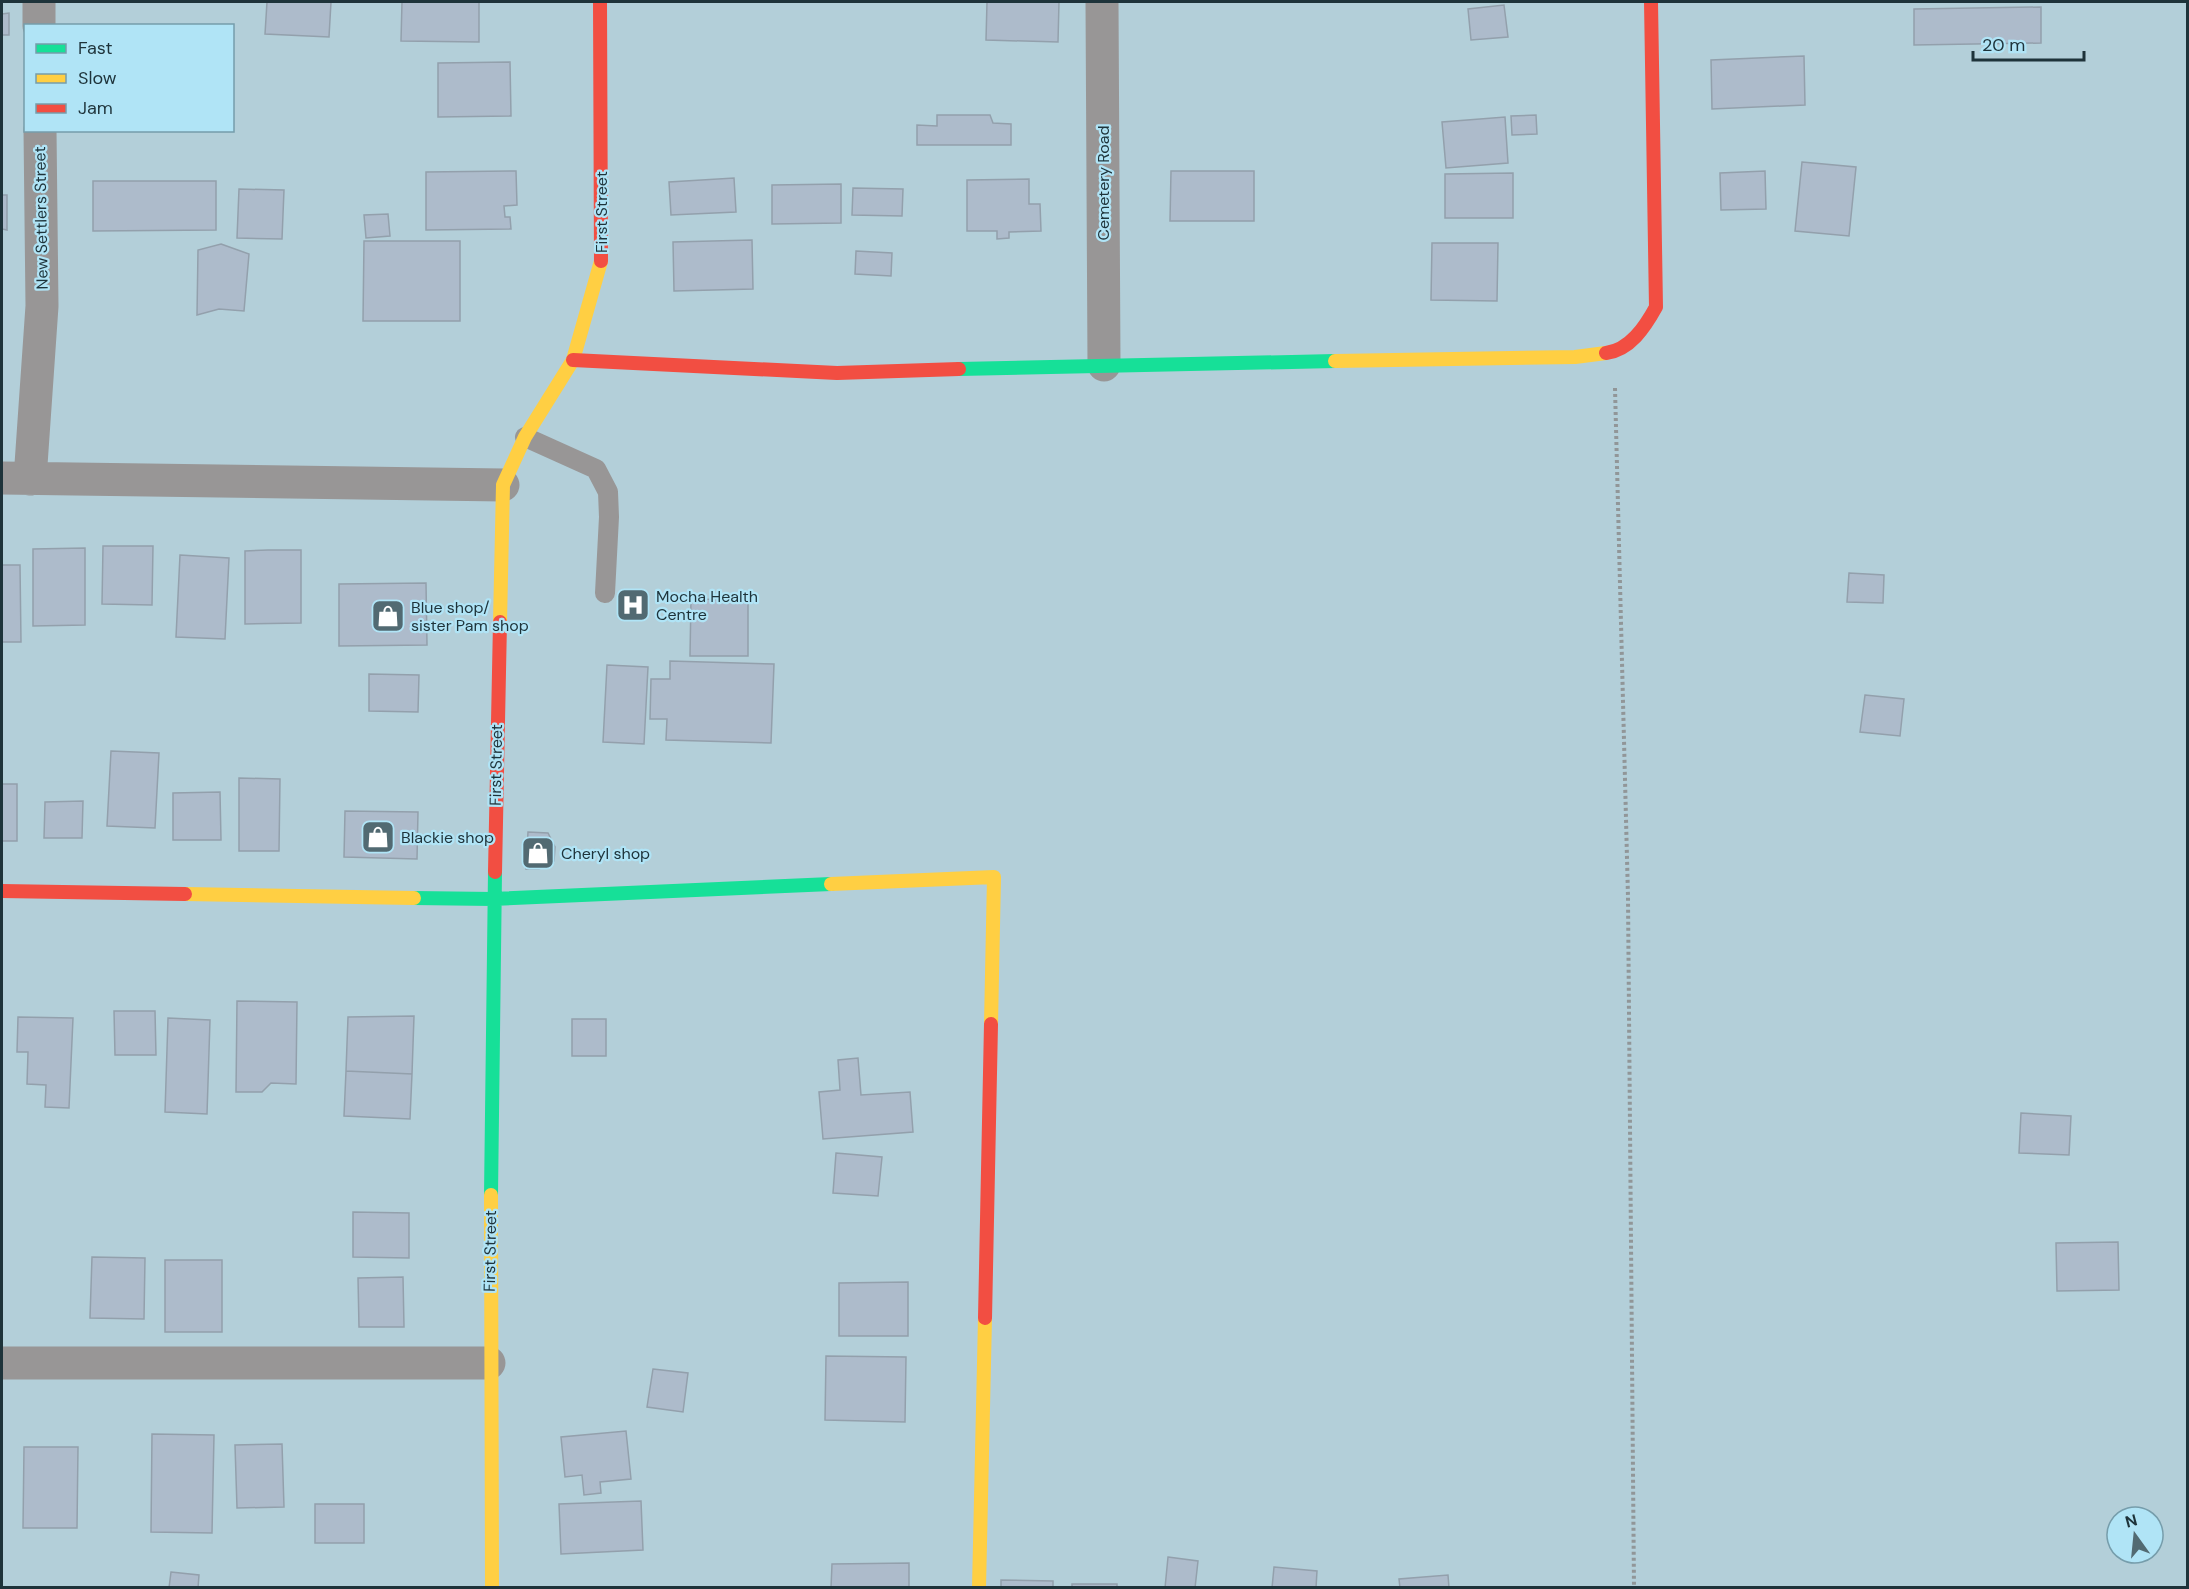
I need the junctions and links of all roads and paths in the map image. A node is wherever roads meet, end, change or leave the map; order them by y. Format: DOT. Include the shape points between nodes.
graph roads {
  1 [pos="39,2"];
  2 [pos="600,2"];
  3 [pos="1102,2"];
  4 [pos="1651,2"];
  5 [pos="39,24"];
  6 [pos="40,132"];
  7 [pos="1614,352"];
  8 [pos="573,360"];
  9 [pos="1104,365"];
  10 [pos="525,437"];
  11 [pos="16,479"];
  12 [pos="503,485"];
  13 [pos="605,593"];
  14 [pos="2,891"];
  15 [pos="493,899"];
  16 [pos="2,1363"];
  17 [pos="489,1363"];
  18 [pos="492,1587"];
  19 [pos="979,1587"];
  20 [pos="1634,1587"];
  1 -- 5 [label="street"];
  2 -- 8 [label="street, First Street" via="602,256"];
  3 -- 9 [label="street, Cemetery Road"];
  4 -- 7 [label="street" via="1656,307 1642,332"];
  6 -- 11 [label="street, New Settlers Street" via="42,306"];
  7 -- 9 [label="street" via="1575,357"];
  7 -- 20 [label="path" via="1628,886"];
  8 -- 9 [label="street" via="837,373"];
  8 -- 10 [label="street, First Street"];
  10 -- 12 [label="street, First Street"];
  10 -- 13 [label="lane" via="596,469 608,492"];
  11 -- 12 [label="street"];
  12 -- 15 [label="street, First Street"];
  14 -- 15 [label="street"];
  15 -- 17 [label="street, First Street"];
  15 -- 19 [label="street" via="994,877"];
  16 -- 17 [label="street"];
  17 -- 18 [label="street, First Street"];
}
